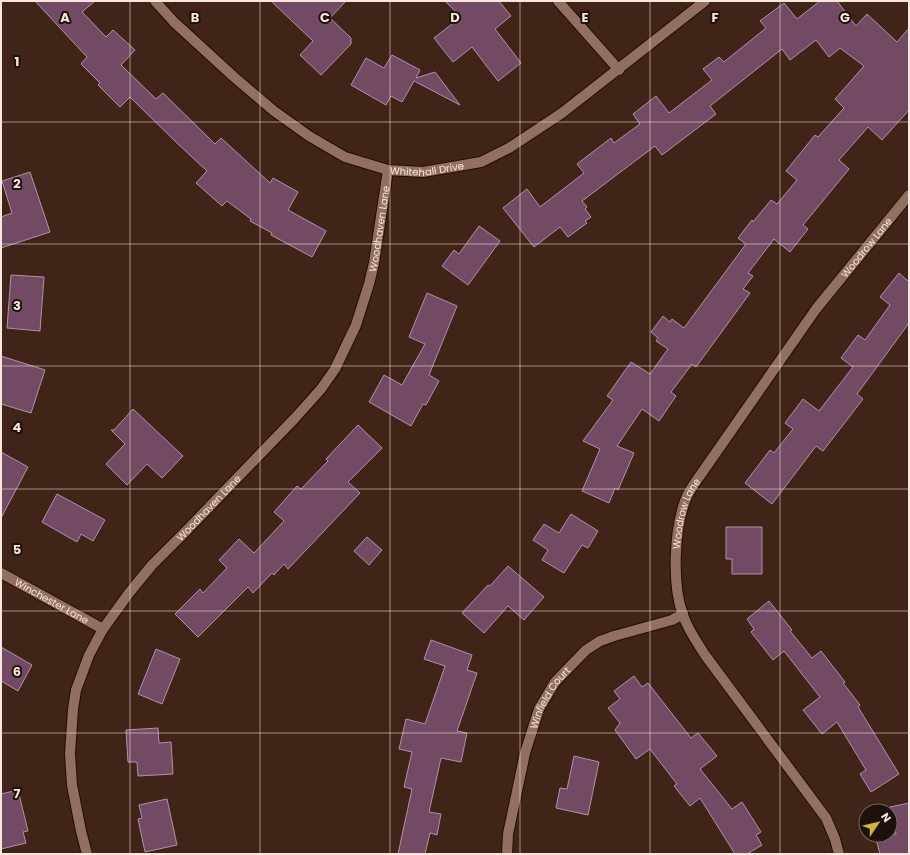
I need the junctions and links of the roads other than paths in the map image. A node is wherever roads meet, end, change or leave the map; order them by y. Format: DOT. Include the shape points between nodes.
graph roads {
  1 [pos="155,1"];
  2 [pos="558,1"];
  3 [pos="705,1"];
  4 [pos="618,70"];
  5 [pos="388,170"];
  6 [pos="909,195"];
  7 [pos="1,572"];
  8 [pos="682,614"];
  9 [pos="103,629"];
  10 [pos="87,854"];
  11 [pos="507,854"];
  12 [pos="839,854"];
  1 -- 5 [label="street, Whitehall Drive" via="228,72 274,111 345,157"];
  2 -- 4 [label="street"];
  3 -- 4 [label="street, Whitehall Drive"];
  4 -- 5 [label="street, Whitehall Drive" via="562,113 509,148 481,162 423,172"];
  5 -- 9 [label="street, Woodhaven Lane" via="370,284 356,325 334,369 295,418 152,565 128,593"];
  6 -- 8 [label="street, Woodrow Lane" via="816,309 699,476 686,499 677,541 676,568"];
  7 -- 9 [label="street, Winchester Lane"];
  8 -- 11 [label="street, Winfield Court" via="672,620 600,642 586,650 555,682 539,709 525,753 508,834"];
  8 -- 12 [label="street, Woodrow Lane" via="706,655 826,818"];
  9 -- 10 [label="street, Woodhaven Lane" via="81,673 73,708 70,754 72,785"];
}
